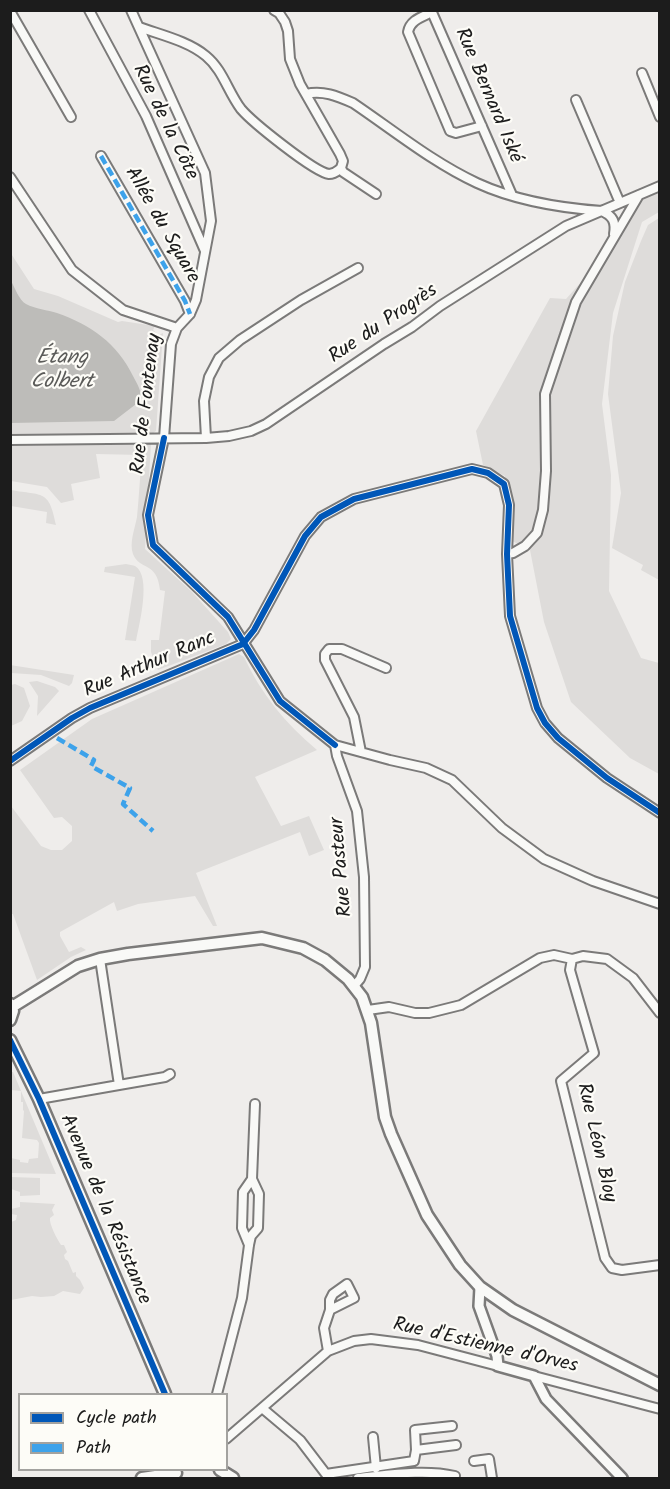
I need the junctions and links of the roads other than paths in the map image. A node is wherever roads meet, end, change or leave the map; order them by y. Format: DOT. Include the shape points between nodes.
graph roads {
  1 [pos="89,10"];
  2 [pos="131,10"];
  3 [pos="274,10"];
  4 [pos="10,11"];
  5 [pos="432,11"];
  6 [pos="139,27"];
  7 [pos="642,73"];
  8 [pos="306,94"];
  9 [pos="576,100"];
  10 [pos="71,117"];
  11 [pos="660,117"];
  12 [pos="482,126"];
  13 [pos="101,156"];
  14 [pos="341,168"];
  15 [pos="10,177"];
  16 [pos="660,186"];
  17 [pos="15,191"];
  18 [pos="376,194"];
  19 [pos="512,195"];
  20 [pos="639,195"];
  21 [pos="617,204"];
  22 [pos="559,207"];
  23 [pos="575,209"];
  24 [pos="602,211"];
  25 [pos="578,221"];
  26 [pos="621,227"];
  27 [pos="611,243"];
  28 [pos="205,251"];
  29 [pos="358,268"];
  30 [pos="190,314"];
  31 [pos="177,328"];
  32 [pos="164,438"];
  33 [pos="206,438"];
  34 [pos="10,440"];
  35 [pos="507,554"];
  36 [pos="243,644"];
  37 [pos="386,669"];
  38 [pos="335,745"];
  39 [pos="361,752"];
  40 [pos="10,760"];
  41 [pos="660,813"];
  42 [pos="660,904"];
  43 [pos="100,958"];
  44 [pos="572,959"];
  45 [pos="354,986"];
  46 [pos="11,1005"];
  47 [pos="368,1010"];
  48 [pos="660,1012"];
  49 [pos="10,1020"];
  50 [pos="10,1040"];
  51 [pos="170,1074"];
  52 [pos="119,1085"];
  53 [pos="39,1100"];
  54 [pos="255,1104"];
  55 [pos="252,1179"];
  56 [pos="249,1245"];
  57 [pos="660,1265"];
  58 [pos="480,1287"];
  59 [pos="330,1310"];
  60 [pos="328,1351"];
  61 [pos="498,1366"];
  62 [pos="534,1376"];
  63 [pos="660,1385"];
  64 [pos="164,1393"];
  65 [pos="218,1393"];
  66 [pos="262,1408"];
  67 [pos="660,1408"];
  68 [pos="452,1426"];
  69 [pos="228,1437"];
  70 [pos="373,1437"];
  71 [pos="456,1445"];
  72 [pos="416,1450"];
  73 [pos="474,1461"];
  74 [pos="376,1468"];
  75 [pos="177,1474"];
  76 [pos="328,1476"];
  77 [pos="455,1476"];
  78 [pos="142,1479"];
  79 [pos="358,1479"];
  80 [pos="492,1479"];
  81 [pos="622,1479"];
  1 -- 28 [label="street, Rue de la Côte" via="146,116"];
  2 -- 6 [label="street"];
  3 -- 8 [label="street" via="285,22 293,69"];
  4 -- 10 [label="street"];
  5 -- 12 [label="street, Rue Bernard Iské"];
  5 -- 12 [label="street" via="415,21 408,32 450,131"];
  6 -- 14 [label="street" via="189,46 214,63 241,109 295,156 327,173"];
  6 -- 28 [label="street" via="205,173 211,221"];
  7 -- 11 [label="street"];
  8 -- 14 [label="street" via="340,154"];
  8 -- 19 [label="street" via="316,92 353,103 444,166 478,184"];
  9 -- 21 [label="street"];
  12 -- 19 [label="street, Rue Bernard Iské"];
  13 -- 30 [label="street, Allée du Square"];
  14 -- 18 [label="street"];
  15 -- 17 [label="street, Rue de Fontenay"];
  16 -- 20 [label="street, Rue du Progrès"];
  17 -- 31 [label="street, Rue de Fontenay" via="72,270 123,310"];
  19 -- 22 [label="street"];
  20 -- 21 [label="street, Rue du Progrès"];
  20 -- 26 [label="street"];
  21 -- 24 [label="street, Rue du Progrès"];
  21 -- 26 [label="street"];
  22 -- 23 [label="street"];
  22 -- 25 [label="street"];
  23 -- 24 [label="street"];
  23 -- 25 [label="street"];
  24 -- 25 [label="street, Rue du Progrès"];
  24 -- 27 [label="street" via="614,220"];
  25 -- 33 [label="street, Rue du Progrès" via="440,306 266,424 251,431"];
  26 -- 27 [label="street"];
  27 -- 35 [label="street" via="576,302 545,394 546,471 537,533 525,546"];
  28 -- 30 [label="street"];
  29 -- 33 [label="street" via="301,300 219,358 208,377 204,401"];
  30 -- 31 [label="street"];
  31 -- 32 [label="street, Rue de Fontenay" via="171,344"];
  32 -- 33 [label="street, Rue du Progrès"];
  32 -- 34 [label="street, Rue du Progrès"];
  32 -- 36 [label="street, Rue de Fontenay" via="148,515 153,545 228,617"];
  35 -- 36 [label="street" via="509,505 504,484 488,473 472,469 354,499 321,517 305,536"];
  35 -- 41 [label="street" via="510,616 545,723 607,778"];
  36 -- 38 [label="street, Rue de Fontenay" via="280,701"];
  36 -- 40 [label="street, Rue Arthur Ranc" via="99,704"];
  37 -- 39 [label="street" via="342,649 329,649 325,654 354,717"];
  38 -- 39 [label="street"];
  38 -- 45 [label="street, Rue Pasteur" via="357,811 364,877 364,968"];
  39 -- 42 [label="street" via="426,768 452,780 502,828 544,859 592,881"];
  43 -- 45 [label="main road" via="262,938 303,948 325,960"];
  43 -- 46 [label="main road" via="78,966"];
  43 -- 52 [label="street"];
  44 -- 47 [label="street" via="540,958 449,1009 429,1013 389,1007"];
  44 -- 48 [label="street" via="607,959 633,978"];
  44 -- 57 [label="street, Rue Léon Bloy" via="570,970 594,1053 561,1081 605,1258 612,1268 622,1270"];
  45 -- 47 [label="main road"];
  46 -- 49 [label="main road"];
  47 -- 58 [label="main road" via="391,1134 427,1215 460,1265"];
  50 -- 53 [label="main road, Avenue de la Résistance"];
  51 -- 52 [label="street"];
  52 -- 53 [label="street"];
  53 -- 64 [label="main road, Avenue de la Résistance"];
  54 -- 55 [label="street"];
  55 -- 56 [label="street" via="243,1192 242,1228"];
  55 -- 56 [label="street" via="260,1194 258,1228"];
  56 -- 65 [label="street" via="242,1298"];
  58 -- 61 [label="street" via="479,1306"];
  58 -- 63 [label="main road" via="513,1310"];
  59 -- 60 [label="street" via="324,1328"];
  60 -- 61 [label="street, Rue d'Estienne d'Orves" via="371,1339"];
  60 -- 66 [label="street, Rue d'Estienne d'Orves"];
  61 -- 62 [label="street, Rue d'Estienne d'Orves"];
  62 -- 67 [label="street, Rue d'Estienne d'Orves"];
  62 -- 81 [label="street" via="546,1398"];
  66 -- 69 [label="street, Rue d'Estienne d'Orves"];
  66 -- 76 [label="street" via="300,1440"];
  68 -- 72 [label="street" via="415,1430"];
  70 -- 74 [label="street"];
  71 -- 72 [label="street"];
  72 -- 74 [label="street" via="414,1461"];
  73 -- 80 [label="street" via="489,1459"];
  74 -- 76 [label="street"];
  75 -- 78 [label="main road"];
  77 -- 79 [label="street" via="442,1473"];
}
